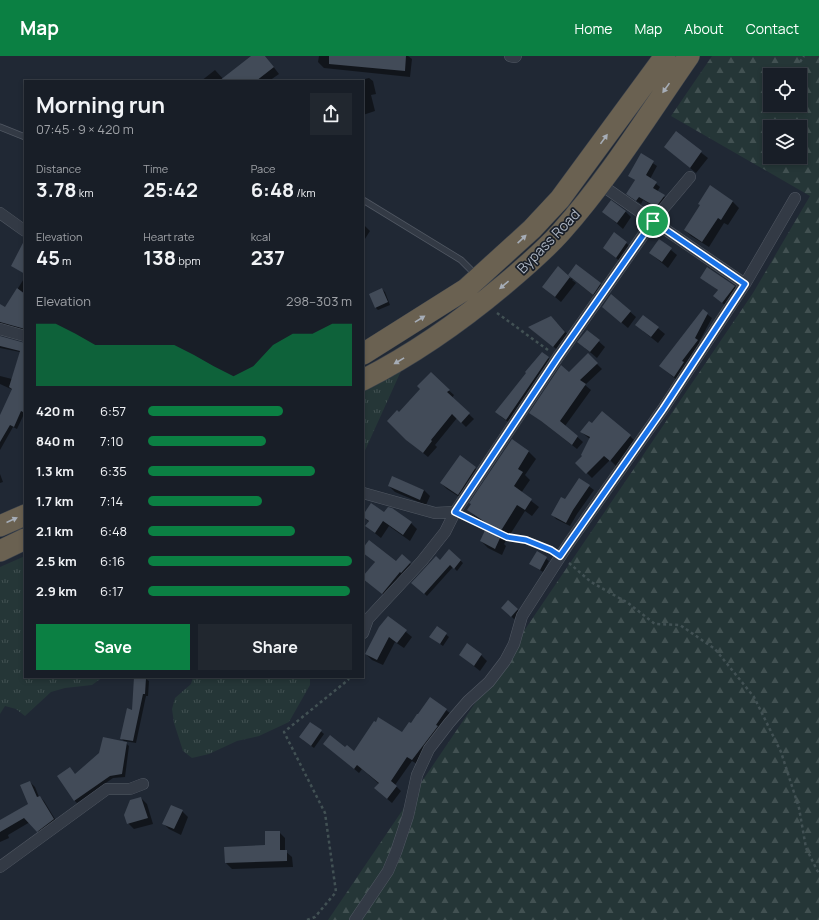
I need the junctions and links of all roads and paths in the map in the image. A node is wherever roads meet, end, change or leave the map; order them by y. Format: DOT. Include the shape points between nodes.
graph roads {
  1 [pos="510,56"];
  2 [pos="516,56"];
  3 [pos="665,56"];
  4 [pos="689,56"];
  5 [pos="804,56"];
  6 [pos="800,62"];
  7 [pos="0,127"];
  8 [pos="24,137"];
  9 [pos="690,177"];
  10 [pos="600,184"];
  11 [pos="795,198"];
  12 [pos="364,201"];
  13 [pos="0,213"];
  14 [pos="653,221"];
  15 [pos="24,230"];
  16 [pos="473,283"];
  17 [pos="745,284"];
  18 [pos="483,303"];
  19 [pos="0,330"];
  20 [pos="24,336"];
  21 [pos="364,353"];
  22 [pos="558,357"];
  23 [pos="364,380"];
  24 [pos="364,493"];
  25 [pos="455,512"];
  26 [pos="24,515"];
  27 [pos="0,526"];
  28 [pos="24,539"];
  29 [pos="0,551"];
  30 [pos="560,556"];
  31 [pos="364,630"];
  32 [pos="349,678"];
  33 [pos="143,784"];
  34 [pos="0,867"];
  35 [pos="819,874"];
  36 [pos="307,920"];
  37 [pos="354,920"];
  1 -- 2 [label="street"];
  16 -- 3 [label="highway, Bypass Road, one-way" via="532,229 560,199"];
  4 -- 10 [label="highway, Bypass Road, one-way"];
  5 -- 6 [label="path"];
  7 -- 8 [label="lane"];
  9 -- 14 [label="street"];
  10 -- 14 [label="street"];
  10 -- 18 [label="highway, Bypass Road, one-way" via="560,233"];
  11 -- 17 [label="street"];
  12 -- 16 [label="lane" via="461,260"];
  13 -- 15 [label="street"];
  14 -- 17 [label="street"];
  14 -- 22 [label="street"];
  16 -- 18 [label="highway"];
  21 -- 16 [label="highway, Bypass Road, one-way"];
  17 -- 30 [label="street" via="663,409"];
  18 -- 22 [label="path"];
  18 -- 23 [label="highway, Bypass Road, one-way" via="426,344"];
  19 -- 20 [label="street"];
  22 -- 25 [label="street"];
  24 -- 25 [label="street" via="435,513"];
  25 -- 30 [label="path" via="507,537 526,540"];
  25 -- 31 [label="street" via="444,532 422,561 368,619"];
  27 -- 26 [label="highway, one-way"];
  28 -- 29 [label="highway"];
  30 -- 35 [label="path" via="591,582 628,603 656,624 680,625 715,649 754,697 781,752 799,808 806,848"];
  30 -- 37 [label="street" via="522,616 514,644 505,661 429,749 417,775 408,816 388,871"];
  32 -- 36 [label="path" via="284,732 325,813 336,892 315,917"];
  33 -- 34 [label="street" via="130,789 107,789"];
}
